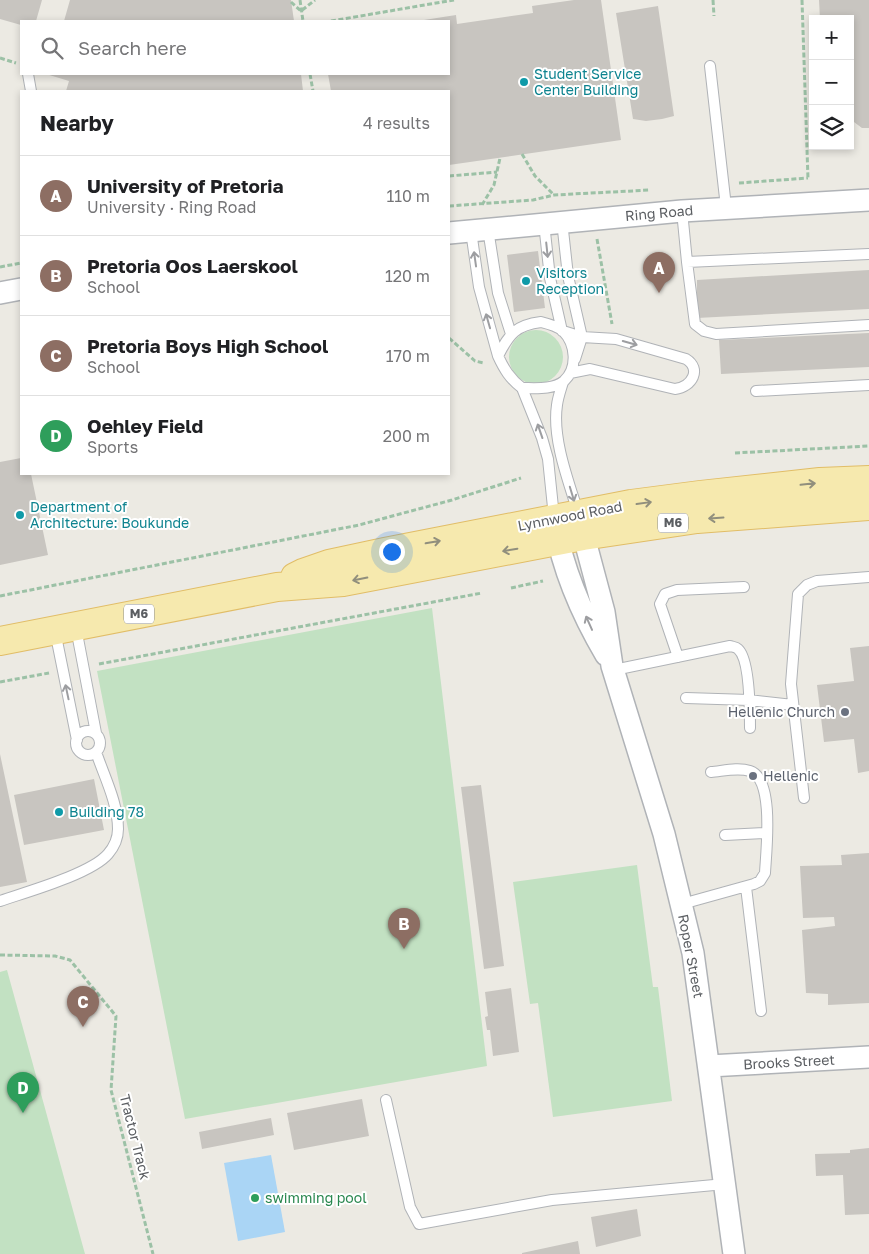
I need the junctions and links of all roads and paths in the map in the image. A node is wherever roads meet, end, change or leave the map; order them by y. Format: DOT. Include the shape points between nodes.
graph roads {
  1 [pos="300,0"];
  2 [pos="315,0"];
  3 [pos="454,0"];
  4 [pos="713,0"];
  5 [pos="802,0"];
  6 [pos="292,2"];
  7 [pos="302,11"];
  8 [pos="714,16"];
  9 [pos="303,20"];
  10 [pos="337,20"];
  11 [pos="0,58"];
  12 [pos="20,65"];
  13 [pos="710,66"];
  14 [pos="28,75"];
  15 [pos="310,75"];
  16 [pos="31,90"];
  17 [pos="313,90"];
  18 [pos="522,154"];
  19 [pos="500,158"];
  20 [pos="497,172"];
  21 [pos="450,176"];
  22 [pos="808,178"];
  23 [pos="723,184"];
  24 [pos="654,190"];
  25 [pos="554,195"];
  26 [pos="869,200"];
  27 [pos="810,204"];
  28 [pos="482,205"];
  29 [pos="450,206"];
  30 [pos="726,208"];
  31 [pos="682,211"];
  32 [pos="596,218"];
  33 [pos="553,222"];
  34 [pos="480,230"];
  35 [pos="450,233"];
  36 [pos="869,254"];
  37 [pos="687,262"];
  38 [pos="20,263"];
  39 [pos="0,267"];
  40 [pos="20,289"];
  41 [pos="0,293"];
  42 [pos="869,325"];
  43 [pos="562,331"];
  44 [pos="511,334"];
  45 [pos="582,337"];
  46 [pos="450,339"];
  47 [pos="616,339"];
  48 [pos="498,356"];
  49 [pos="574,362"];
  50 [pos="504,369"];
  51 [pos="570,373"];
  52 [pos="563,382"];
  53 [pos="869,385"];
  54 [pos="522,388"];
  55 [pos="756,391"];
  56 [pos="869,446"];
  57 [pos="735,453"];
  58 [pos="521,478"];
  59 [pos="869,480"];
  60 [pos="869,506"];
  61 [pos="568,528"];
  62 [pos="869,577"];
  63 [pos="543,581"];
  64 [pos="744,587"];
  65 [pos="512,588"];
  66 [pos="482,593"];
  67 [pos="0,596"];
  68 [pos="65,629"];
  69 [pos="0,641"];
  70 [pos="678,657"];
  71 [pos="84,666"];
  72 [pos="613,668"];
  73 [pos="62,671"];
  74 [pos="0,682"];
  75 [pos="686,698"];
  76 [pos="750,700"];
  77 [pos="793,705"];
  78 [pos="750,728"];
  79 [pos="96,734"];
  80 [pos="77,740"];
  81 [pos="96,752"];
  82 [pos="711,772"];
  83 [pos="804,798"];
  84 [pos="766,833"];
  85 [pos="725,835"];
  86 [pos="746,887"];
  87 [pos="0,901"];
  88 [pos="682,904"];
  89 [pos="0,955"];
  90 [pos="761,1011"];
  91 [pos="869,1057"];
  92 [pos="709,1066"];
  93 [pos="386,1100"];
  94 [pos="725,1184"];
  95 [pos="153,1254"];
  96 [pos="734,1254"];
  1 -- 7 [label="path"];
  2 -- 7 [label="path"];
  3 -- 10 [label="path"];
  4 -- 8 [label="path"];
  5 -- 22 [label="path"];
  6 -- 7 [label="path"];
  7 -- 9 [label="path"];
  11 -- 12 [label="path"];
  13 -- 23 [label="lane"];
  14 -- 16 [label="lane"];
  15 -- 17 [label="path"];
  18 -- 25 [label="path" via="535,176"];
  19 -- 20 [label="path"];
  20 -- 21 [label="path"];
  20 -- 28 [label="path" via="494,185"];
  22 -- 23 [label="path"];
  22 -- 27 [label="path"];
  23 -- 30 [label="lane"];
  24 -- 25 [label="path"];
  25 -- 28 [label="path"];
  26 -- 27 [label="street, Ring Road"];
  27 -- 30 [label="street, Ring Road"];
  28 -- 29 [label="path"];
  30 -- 31 [label="street, Ring Road"];
  31 -- 32 [label="street, Ring Road"];
  31 -- 37 [label="lane"];
  32 -- 33 [label="street, Ring Road"];
  32 -- 47 [label="path" via="603,281"];
  33 -- 34 [label="street, Ring Road"];
  33 -- 43 [label="lane, one-way" via="550,278"];
  33 -- 45 [label="lane"];
  34 -- 35 [label="street, Ring Road"];
  34 -- 44 [label="lane"];
  48 -- 34 [label="lane, one-way" via="478,287"];
  36 -- 37 [label="lane"];
  37 -- 42 [label="lane" via="694,324 704,331 716,334"];
  38 -- 39 [label="path"];
  40 -- 41 [label="street"];
  43 -- 44 [label="lane" via="541,322 519,328"];
  43 -- 45 [label="lane"];
  43 -- 49 [label="lane" via="570,340"];
  44 -- 48 [label="lane"];
  45 -- 47 [label="lane"];
  45 -- 49 [label="lane"];
  46 -- 50 [label="path" via="475,361"];
  47 -- 51 [label="lane, one-way" via="686,359 694,366 691,381 686,387 675,388 590,369"];
  48 -- 50 [label="lane"];
  49 -- 51 [label="lane"];
  50 -- 54 [label="lane"];
  51 -- 52 [label="lane"];
  52 -- 54 [label="lane" via="552,387"];
  52 -- 61 [label="lane, one-way" via="557,405 558,435 566,473"];
  53 -- 55 [label="lane"];
  61 -- 54 [label="lane, one-way" via="538,425"];
  56 -- 57 [label="path"];
  58 -- 67 [label="path" via="359,525"];
  61 -- 59 [label="main road, Lynnwood Road / M6, one-way" via="631,504 700,494"];
  60 -- 61 [label="main road, Lynnwood Road / M6, one-way"];
  61 -- 68 [label="main road, Lynnwood Road / M6" via="421,544 329,564 277,587"];
  61 -- 72 [label="street, Roper Street" via="604,612"];
  62 -- 77 [label="lane" via="817,581 798,594 791,684"];
  63 -- 65 [label="path"];
  64 -- 70 [label="lane" via="677,590 665,594 660,604"];
  66 -- 71 [label="path"];
  68 -- 69 [label="main road, Lynnwood Road / M6"];
  68 -- 71 [label="lane"];
  68 -- 73 [label="lane"];
  70 -- 72 [label="lane"];
  70 -- 76 [label="lane" via="730,646 738,649 744,659"];
  71 -- 79 [label="lane"];
  72 -- 88 [label="street, Roper Street"];
  73 -- 74 [label="path"];
  80 -- 73 [label="lane, one-way"];
  75 -- 76 [label="lane"];
  76 -- 77 [label="lane"];
  76 -- 78 [label="lane"];
  77 -- 83 [label="lane"];
  79 -- 80 [label="lane" via="90,730 83,732"];
  79 -- 81 [label="lane" via="100,739"];
  80 -- 81 [label="lane" via="79,751 90,755"];
  81 -- 87 [label="lane" via="114,803 117,840 107,855 81,872"];
  82 -- 84 [label="lane" via="750,771 758,776 765,793"];
  84 -- 85 [label="lane"];
  84 -- 86 [label="lane" via="765,873 760,881"];
  86 -- 88 [label="lane"];
  86 -- 90 [label="lane"];
  88 -- 92 [label="street, Roper Street" via="693,953"];
  89 -- 95 [label="path, Tractor Track" via="55,956 70,960 116,1016 111,1090"];
  91 -- 92 [label="street, Brooks Street"];
  92 -- 94 [label="street, Roper Street"];
  93 -- 94 [label="lane" via="410,1207 419,1224 552,1200"];
  94 -- 96 [label="street, Roper Street"];
}
